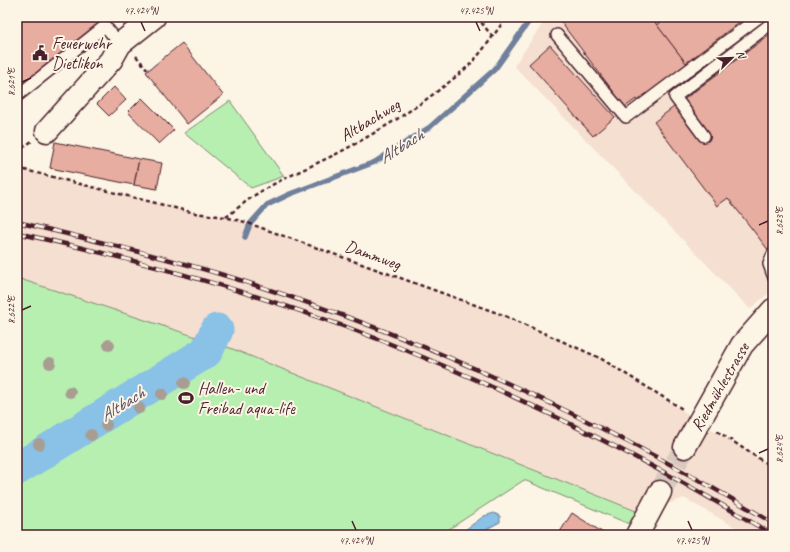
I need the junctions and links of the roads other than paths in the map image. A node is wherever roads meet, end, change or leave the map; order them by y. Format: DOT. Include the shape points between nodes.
graph roads {
  1 [pos="154,17"];
  2 [pos="758,17"];
  3 [pos="773,22"];
  4 [pos="557,35"];
  5 [pos="127,48"];
  6 [pos="17,96"];
  7 [pos="47,131"];
  8 [pos="704,136"];
  9 [pos="773,254"];
  10 [pos="773,275"];
  11 [pos="773,310"];
  12 [pos="685,447"];
  13 [pos="660,492"];
  14 [pos="637,535"];
  1 -- 5 [label="street"];
  2 -- 4 [label="lane" via="626,117"];
  3 -- 8 [label="lane" via="675,97"];
  5 -- 6 [label="lane" via="106,26"];
  5 -- 7 [label="street" via="111,60"];
  9 -- 10 [label="lane" via="769,264"];
  11 -- 12 [label="street, Riedmühlestrasse" via="742,345"];
  13 -- 14 [label="street"];
}
